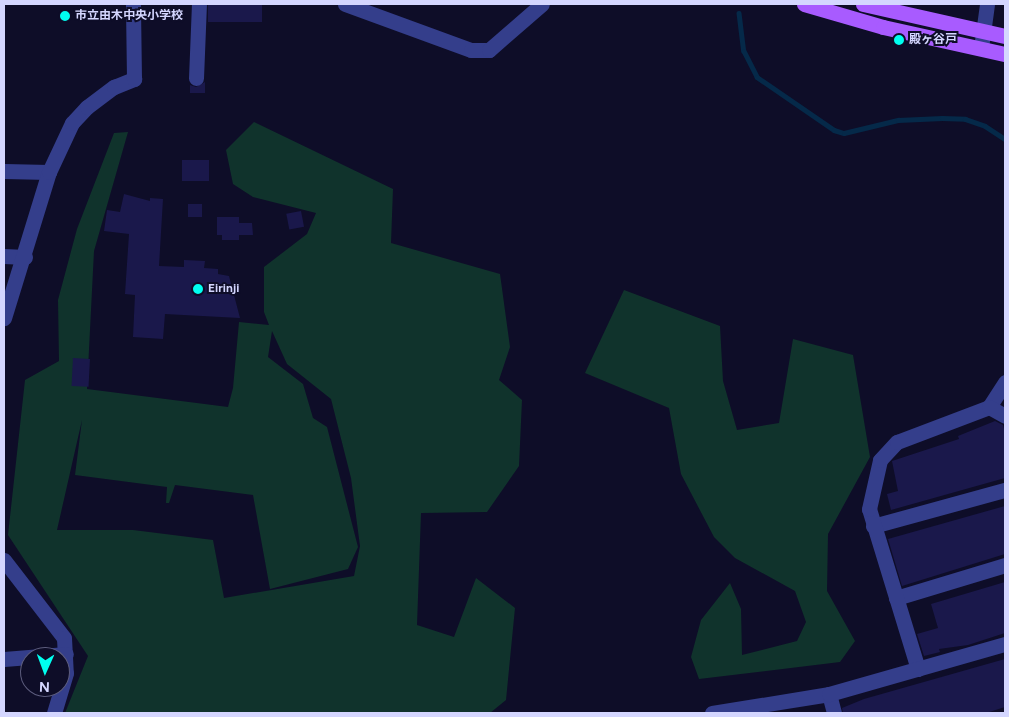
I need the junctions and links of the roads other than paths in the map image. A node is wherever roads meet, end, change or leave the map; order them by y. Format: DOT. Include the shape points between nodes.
graph roads {
  1 [pos="133,4"];
  2 [pos="199,4"];
  3 [pos="345,4"];
  4 [pos="542,4"];
  5 [pos="804,4"];
  6 [pos="863,4"];
  7 [pos="987,4"];
  8 [pos="984,32"];
  9 [pos="1005,36"];
  10 [pos="981,48"];
  11 [pos="1005,54"];
  12 [pos="196,78"];
  13 [pos="4,171"];
  14 [pos="49,172"];
  15 [pos="4,256"];
  16 [pos="24,257"];
  17 [pos="4,318"];
  18 [pos="1005,382"];
  19 [pos="989,407"];
  20 [pos="1005,416"];
  21 [pos="1005,490"];
  22 [pos="873,526"];
  23 [pos="4,560"];
  24 [pos="1005,565"];
  25 [pos="11,579"];
  26 [pos="896,598"];
  27 [pos="1005,644"];
  28 [pos="65,647"];
  29 [pos="20,658"];
  30 [pos="4,659"];
  31 [pos="918,669"];
  32 [pos="829,694"];
  33 [pos="60,697"];
  34 [pos="54,713"];
  35 [pos="712,713"];
  36 [pos="834,713"];
  1 -- 14 [label="street" via="134,80 114,87 86,107 72,123"];
  2 -- 12 [label="street"];
  3 -- 4 [label="street" via="471,50 489,50"];
  5 -- 10 [label="main road" via="883,27"];
  6 -- 8 [label="main road"];
  7 -- 8 [label="street"];
  8 -- 9 [label="main road"];
  8 -- 10 [label="street"];
  10 -- 11 [label="main road"];
  13 -- 14 [label="street"];
  14 -- 16 [label="street"];
  15 -- 16 [label="street"];
  16 -- 17 [label="street"];
  18 -- 19 [label="street"];
  19 -- 20 [label="street"];
  19 -- 22 [label="street" via="897,442 880,460 869,509"];
  21 -- 22 [label="street"];
  22 -- 26 [label="street"];
  23 -- 25 [label="street"];
  24 -- 26 [label="street"];
  25 -- 28 [label="street" via="64,638"];
  26 -- 31 [label="street"];
  27 -- 31 [label="street"];
  29 -- 30 [label="street"];
  31 -- 32 [label="street"];
  32 -- 35 [label="street"];
  32 -- 36 [label="street"];
  33 -- 34 [label="street"];
}
